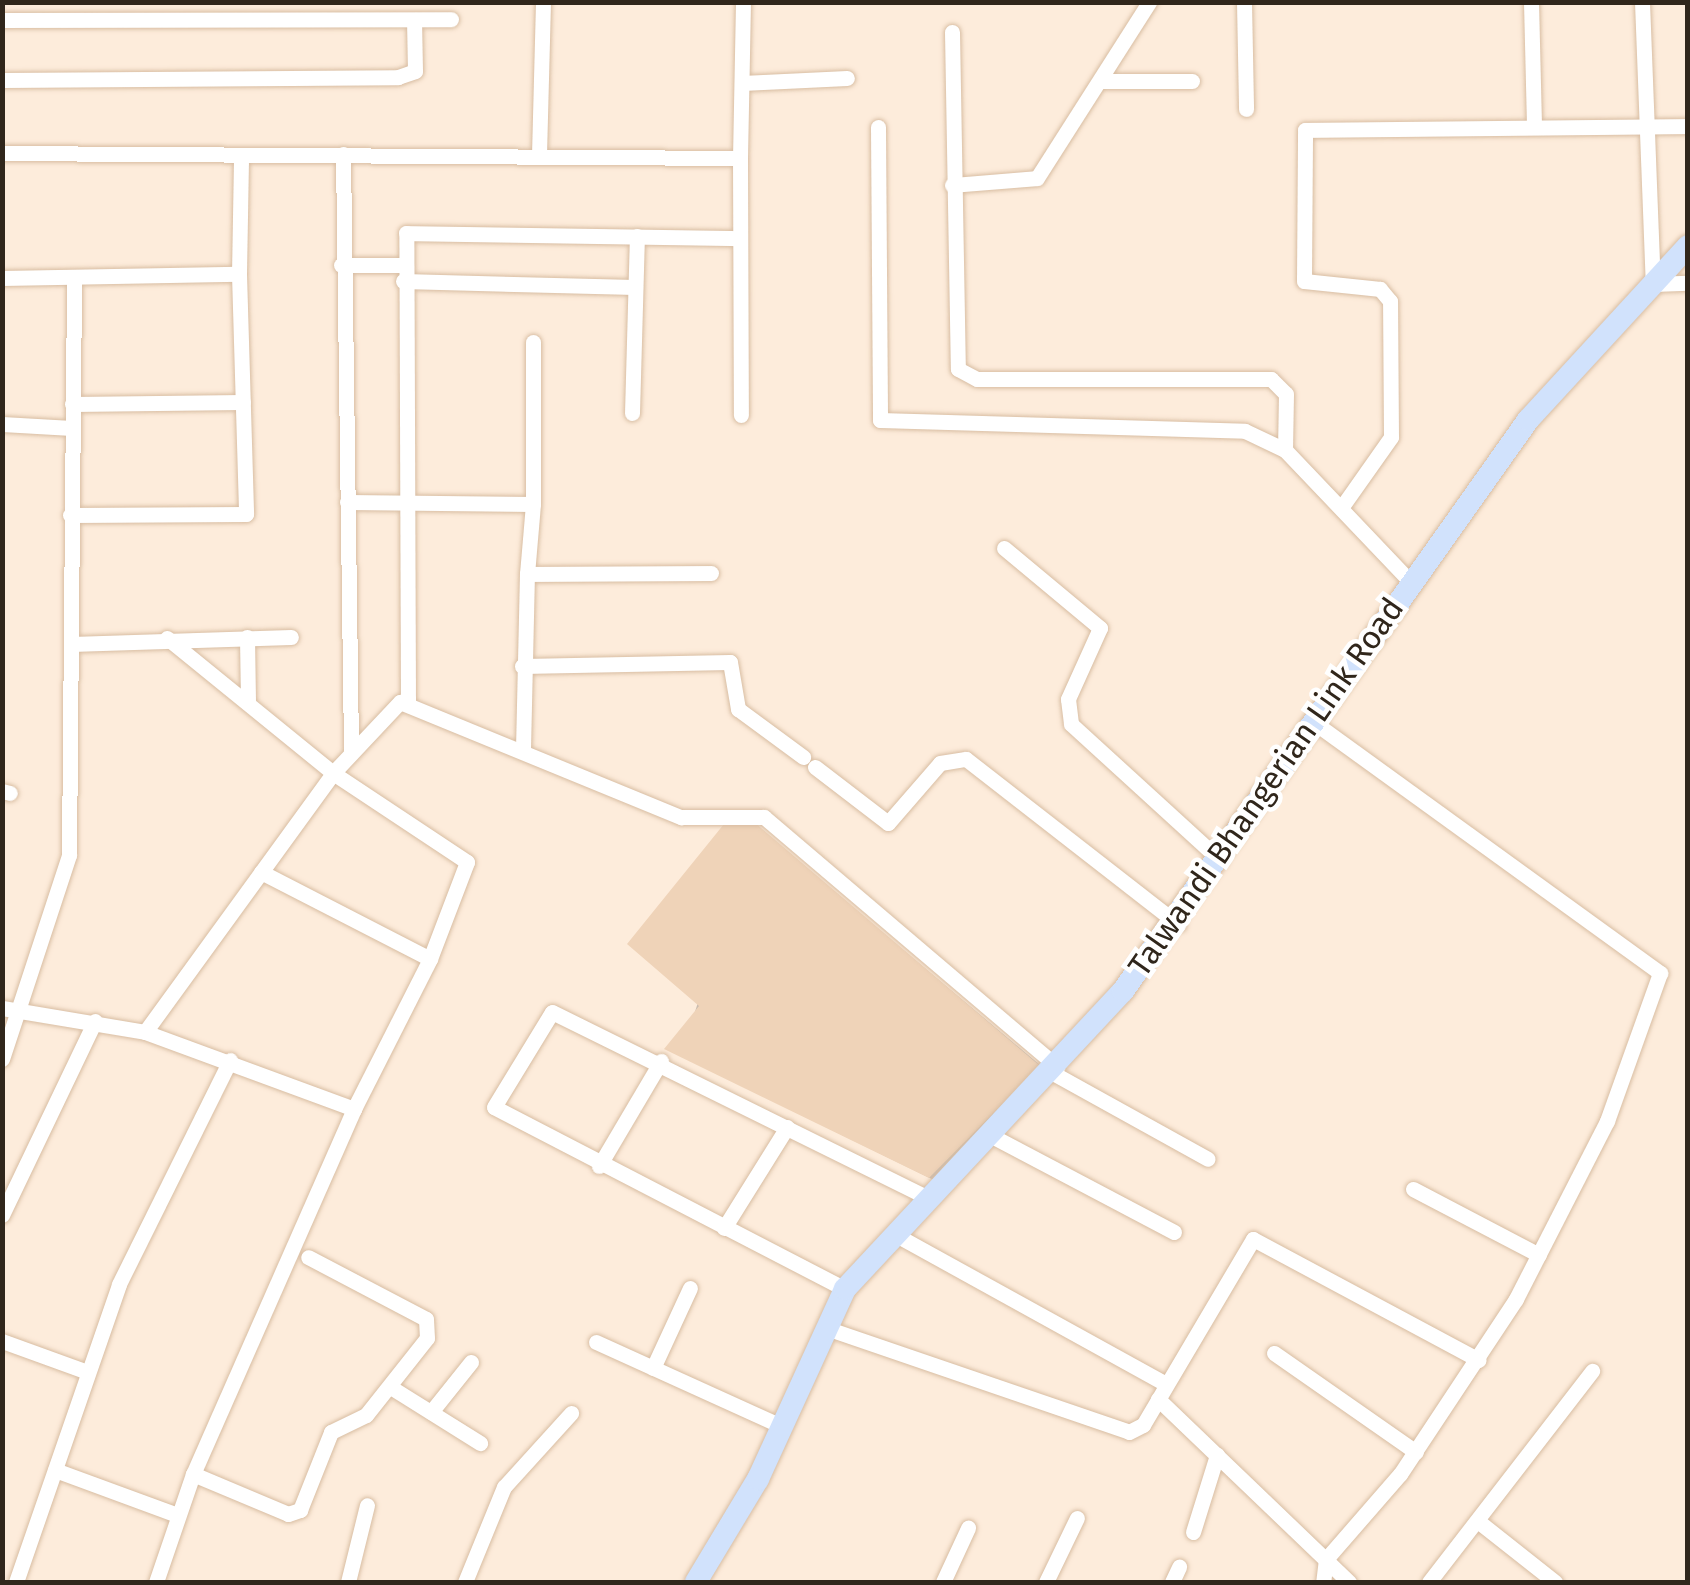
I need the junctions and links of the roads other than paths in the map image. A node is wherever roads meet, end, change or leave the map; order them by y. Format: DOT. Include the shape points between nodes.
graph roads {
  1 [pos="544,2"];
  2 [pos="743,2"];
  3 [pos="1149,2"];
  4 [pos="1244,2"];
  5 [pos="1531,2"];
  6 [pos="1642,2"];
  7 [pos="73,10"];
  8 [pos="452,19"];
  9 [pos="2,20"];
  10 [pos="414,20"];
  11 [pos="952,32"];
  12 [pos="847,78"];
  13 [pos="2,80"];
  14 [pos="1102,80"];
  15 [pos="1192,81"];
  16 [pos="742,83"];
  17 [pos="1246,108"];
  18 [pos="1534,126"];
  19 [pos="1642,126"];
  20 [pos="1688,126"];
  21 [pos="878,127"];
  22 [pos="2,153"];
  23 [pos="343,154"];
  24 [pos="241,155"];
  25 [pos="538,155"];
  26 [pos="740,158"];
  27 [pos="952,184"];
  28 [pos="637,236"];
  29 [pos="738,238"];
  30 [pos="1688,246"];
  31 [pos="341,264"];
  32 [pos="402,273"];
  33 [pos="239,274"];
  34 [pos="74,277"];
  35 [pos="2,278"];
  36 [pos="1688,283"];
  37 [pos="1653,284"];
  38 [pos="635,287"];
  39 [pos="533,342"];
  40 [pos="243,402"];
  41 [pos="72,404"];
  42 [pos="632,413"];
  43 [pos="741,415"];
  44 [pos="2,424"];
  45 [pos="72,428"];
  46 [pos="1285,450"];
  47 [pos="348,502"];
  48 [pos="410,502"];
  49 [pos="533,504"];
  50 [pos="1341,508"];
  51 [pos="70,516"];
  52 [pos="1004,548"];
  53 [pos="527,574"];
  54 [pos="711,574"];
  55 [pos="1409,580"];
  56 [pos="247,637"];
  57 [pos="291,637"];
  58 [pos="167,638"];
  59 [pos="71,644"];
  60 [pos="522,666"];
  61 [pos="248,703"];
  62 [pos="408,703"];
  63 [pos="1312,721"];
  64 [pos="522,749"];
  65 [pos="350,750"];
  66 [pos="332,773"];
  67 [pos="1220,860"];
  68 [pos="261,872"];
  69 [pos="1178,924"];
  70 [pos="430,959"];
  71 [pos="2,1008"];
  72 [pos="24,1012"];
  73 [pos="96,1021"];
  74 [pos="145,1032"];
  75 [pos="2,1059"];
  76 [pos="230,1060"];
  77 [pos="661,1061"];
  78 [pos="1054,1069"];
  79 [pos="354,1109"];
  80 [pos="788,1127"];
  81 [pos="990,1135"];
  82 [pos="1208,1159"];
  83 [pos="599,1166"];
  84 [pos="1413,1189"];
  85 [pos="928,1198"];
  86 [pos="2,1215"];
  87 [pos="724,1228"];
  88 [pos="1174,1232"];
  89 [pos="896,1235"];
  90 [pos="1539,1255"];
  91 [pos="308,1257"];
  92 [pos="690,1288"];
  93 [pos="846,1290"];
  94 [pos="826,1328"];
  95 [pos="2,1341"];
  96 [pos="596,1342"];
  97 [pos="1274,1353"];
  98 [pos="1479,1360"];
  99 [pos="471,1362"];
  100 [pos="653,1368"];
  101 [pos="85,1371"];
  102 [pos="1592,1371"];
  103 [pos="392,1388"];
  104 [pos="1162,1391"];
  105 [pos="431,1412"];
  106 [pos="571,1413"];
  107 [pos="778,1425"];
  108 [pos="480,1443"];
  109 [pos="1416,1452"];
  110 [pos="1217,1456"];
  111 [pos="55,1470"];
  112 [pos="194,1474"];
  113 [pos="367,1505"];
  114 [pos="178,1515"];
  115 [pos="1077,1518"];
  116 [pos="1479,1522"];
  117 [pos="968,1528"];
  118 [pos="1193,1532"];
  119 [pos="1326,1559"];
  120 [pos="16,1582"];
  121 [pos="156,1582"];
  122 [pos="348,1582"];
  123 [pos="465,1582"];
  124 [pos="696,1582"];
  125 [pos="943,1582"];
  126 [pos="1046,1582"];
  127 [pos="1323,1582"];
  128 [pos="1350,1582"];
  129 [pos="1429,1582"];
  130 [pos="1556,1582"];
  1 -- 25 [label="street"];
  2 -- 16 [label="street"];
  3 -- 14 [label="street"];
  4 -- 17 [label="street"];
  5 -- 18 [label="street"];
  6 -- 19 [label="street"];
  7 -- 9 [label="street"];
  7 -- 10 [label="street"];
  8 -- 10 [label="street"];
  10 -- 13 [label="street" via="414,70 398,78"];
  11 -- 27 [label="street"];
  12 -- 16 [label="street"];
  14 -- 15 [label="street"];
  14 -- 27 [label="street" via="1038,178"];
  16 -- 26 [label="street"];
  18 -- 19 [label="street"];
  18 -- 50 [label="street" via="1305,130 1304,282 1380,289 1390,302 1390,437"];
  19 -- 20 [label="street"];
  19 -- 37 [label="street"];
  21 -- 46 [label="street" via="880,420 1222,426"];
  22 -- 24 [label="street"];
  23 -- 24 [label="street"];
  23 -- 25 [label="street"];
  23 -- 31 [label="street"];
  24 -- 33 [label="street"];
  25 -- 26 [label="street"];
  26 -- 29 [label="street"];
  27 -- 46 [label="street" via="952,348 966,375 1272,379 1286,394"];
  28 -- 29 [label="street"];
  28 -- 32 [label="street" via="412,230"];
  28 -- 38 [label="street"];
  29 -- 43 [label="street"];
  30 -- 37 [label="street, Talwandi Bhangerian Link Road"];
  31 -- 32 [label="street"];
  31 -- 47 [label="street"];
  32 -- 38 [label="street"];
  32 -- 48 [label="street"];
  33 -- 34 [label="street"];
  33 -- 40 [label="street"];
  34 -- 35 [label="street"];
  34 -- 41 [label="street"];
  36 -- 37 [label="street"];
  37 -- 55 [label="street, Talwandi Bhangerian Link Road" via="1528,420"];
  38 -- 42 [label="street"];
  39 -- 49 [label="street"];
  40 -- 41 [label="street"];
  40 -- 51 [label="street" via="246,514"];
  41 -- 45 [label="street"];
  44 -- 45 [label="street"];
  45 -- 51 [label="street"];
  46 -- 50 [label="street"];
  47 -- 48 [label="street"];
  47 -- 65 [label="street"];
  48 -- 49 [label="street"];
  48 -- 62 [label="street"];
  49 -- 53 [label="street"];
  50 -- 55 [label="street"];
  51 -- 59 [label="street"];
  52 -- 67 [label="street" via="1100,628 1068,699 1070,724"];
  53 -- 54 [label="street"];
  53 -- 60 [label="street"];
  55 -- 63 [label="street, Talwandi Bhangerian Link Road"];
  56 -- 57 [label="street"];
  56 -- 58 [label="street"];
  56 -- 61 [label="street"];
  58 -- 59 [label="street"];
  58 -- 61 [label="street"];
  59 -- 72 [label="street" via="69,855"];
  60 -- 64 [label="street"];
  60 -- 69 [label="street" via="730,662 738,708 888,823 940,763 966,759"];
  61 -- 66 [label="street"];
  62 -- 64 [label="street"];
  62 -- 65 [label="street" via="389,707"];
  63 -- 67 [label="street, Talwandi Bhangerian Link Road"];
  63 -- 90 [label="street" via="1660,973 1606,1121"];
  64 -- 78 [label="street" via="689,820 764,817"];
  65 -- 66 [label="street"];
  66 -- 68 [label="street"];
  66 -- 70 [label="street" via="467,862"];
  67 -- 69 [label="street, Talwandi Bhangerian Link Road"];
  68 -- 70 [label="street"];
  68 -- 74 [label="street"];
  69 -- 78 [label="street, Talwandi Bhangerian Link Road"];
  70 -- 79 [label="street"];
  71 -- 72 [label="street"];
  72 -- 73 [label="street"];
  72 -- 75 [label="street"];
  73 -- 74 [label="street"];
  73 -- 86 [label="street"];
  74 -- 76 [label="street"];
  76 -- 79 [label="street"];
  76 -- 101 [label="street"];
  77 -- 80 [label="street"];
  77 -- 83 [label="street"];
  77 -- 83 [label="street" via="556,1010 492,1100"];
  78 -- 81 [label="street, Talwandi Bhangerian Link Road"];
  78 -- 82 [label="street"];
  79 -- 112 [label="street"];
  80 -- 85 [label="street"];
  80 -- 87 [label="street"];
  81 -- 85 [label="street, Talwandi Bhangerian Link Road"];
  81 -- 88 [label="street"];
  83 -- 87 [label="street"];
  84 -- 90 [label="street"];
  85 -- 89 [label="street, Talwandi Bhangerian Link Road"];
  87 -- 93 [label="street"];
  89 -- 93 [label="street, Talwandi Bhangerian Link Road"];
  89 -- 104 [label="street"];
  90 -- 98 [label="street"];
  91 -- 103 [label="street" via="429,1324"];
  92 -- 100 [label="street"];
  93 -- 94 [label="street, Talwandi Bhangerian Link Road"];
  94 -- 104 [label="street" via="1122,1433 1140,1428"];
  94 -- 107 [label="street, Talwandi Bhangerian Link Road"];
  95 -- 101 [label="street"];
  96 -- 100 [label="street"];
  97 -- 109 [label="street"];
  98 -- 104 [label="street" via="1253,1239"];
  98 -- 109 [label="street"];
  99 -- 105 [label="street"];
  100 -- 107 [label="street"];
  101 -- 111 [label="street"];
  102 -- 116 [label="street"];
  103 -- 105 [label="street"];
  103 -- 112 [label="street" via="358,1421 332,1432 294,1513"];
  104 -- 110 [label="street"];
  105 -- 108 [label="street"];
  106 -- 123 [label="street" via="504,1487"];
  107 -- 124 [label="street, Talwandi Bhangerian Link Road"];
  109 -- 119 [label="street"];
  110 -- 118 [label="street"];
  110 -- 119 [label="street"];
  111 -- 114 [label="street"];
  111 -- 120 [label="street"];
  112 -- 114 [label="street"];
  113 -- 122 [label="street"];
  114 -- 121 [label="street"];
  115 -- 126 [label="street"];
  116 -- 129 [label="street"];
  116 -- 130 [label="street"];
  117 -- 125 [label="street"];
  119 -- 127 [label="street"];
  119 -- 128 [label="street"];
}
